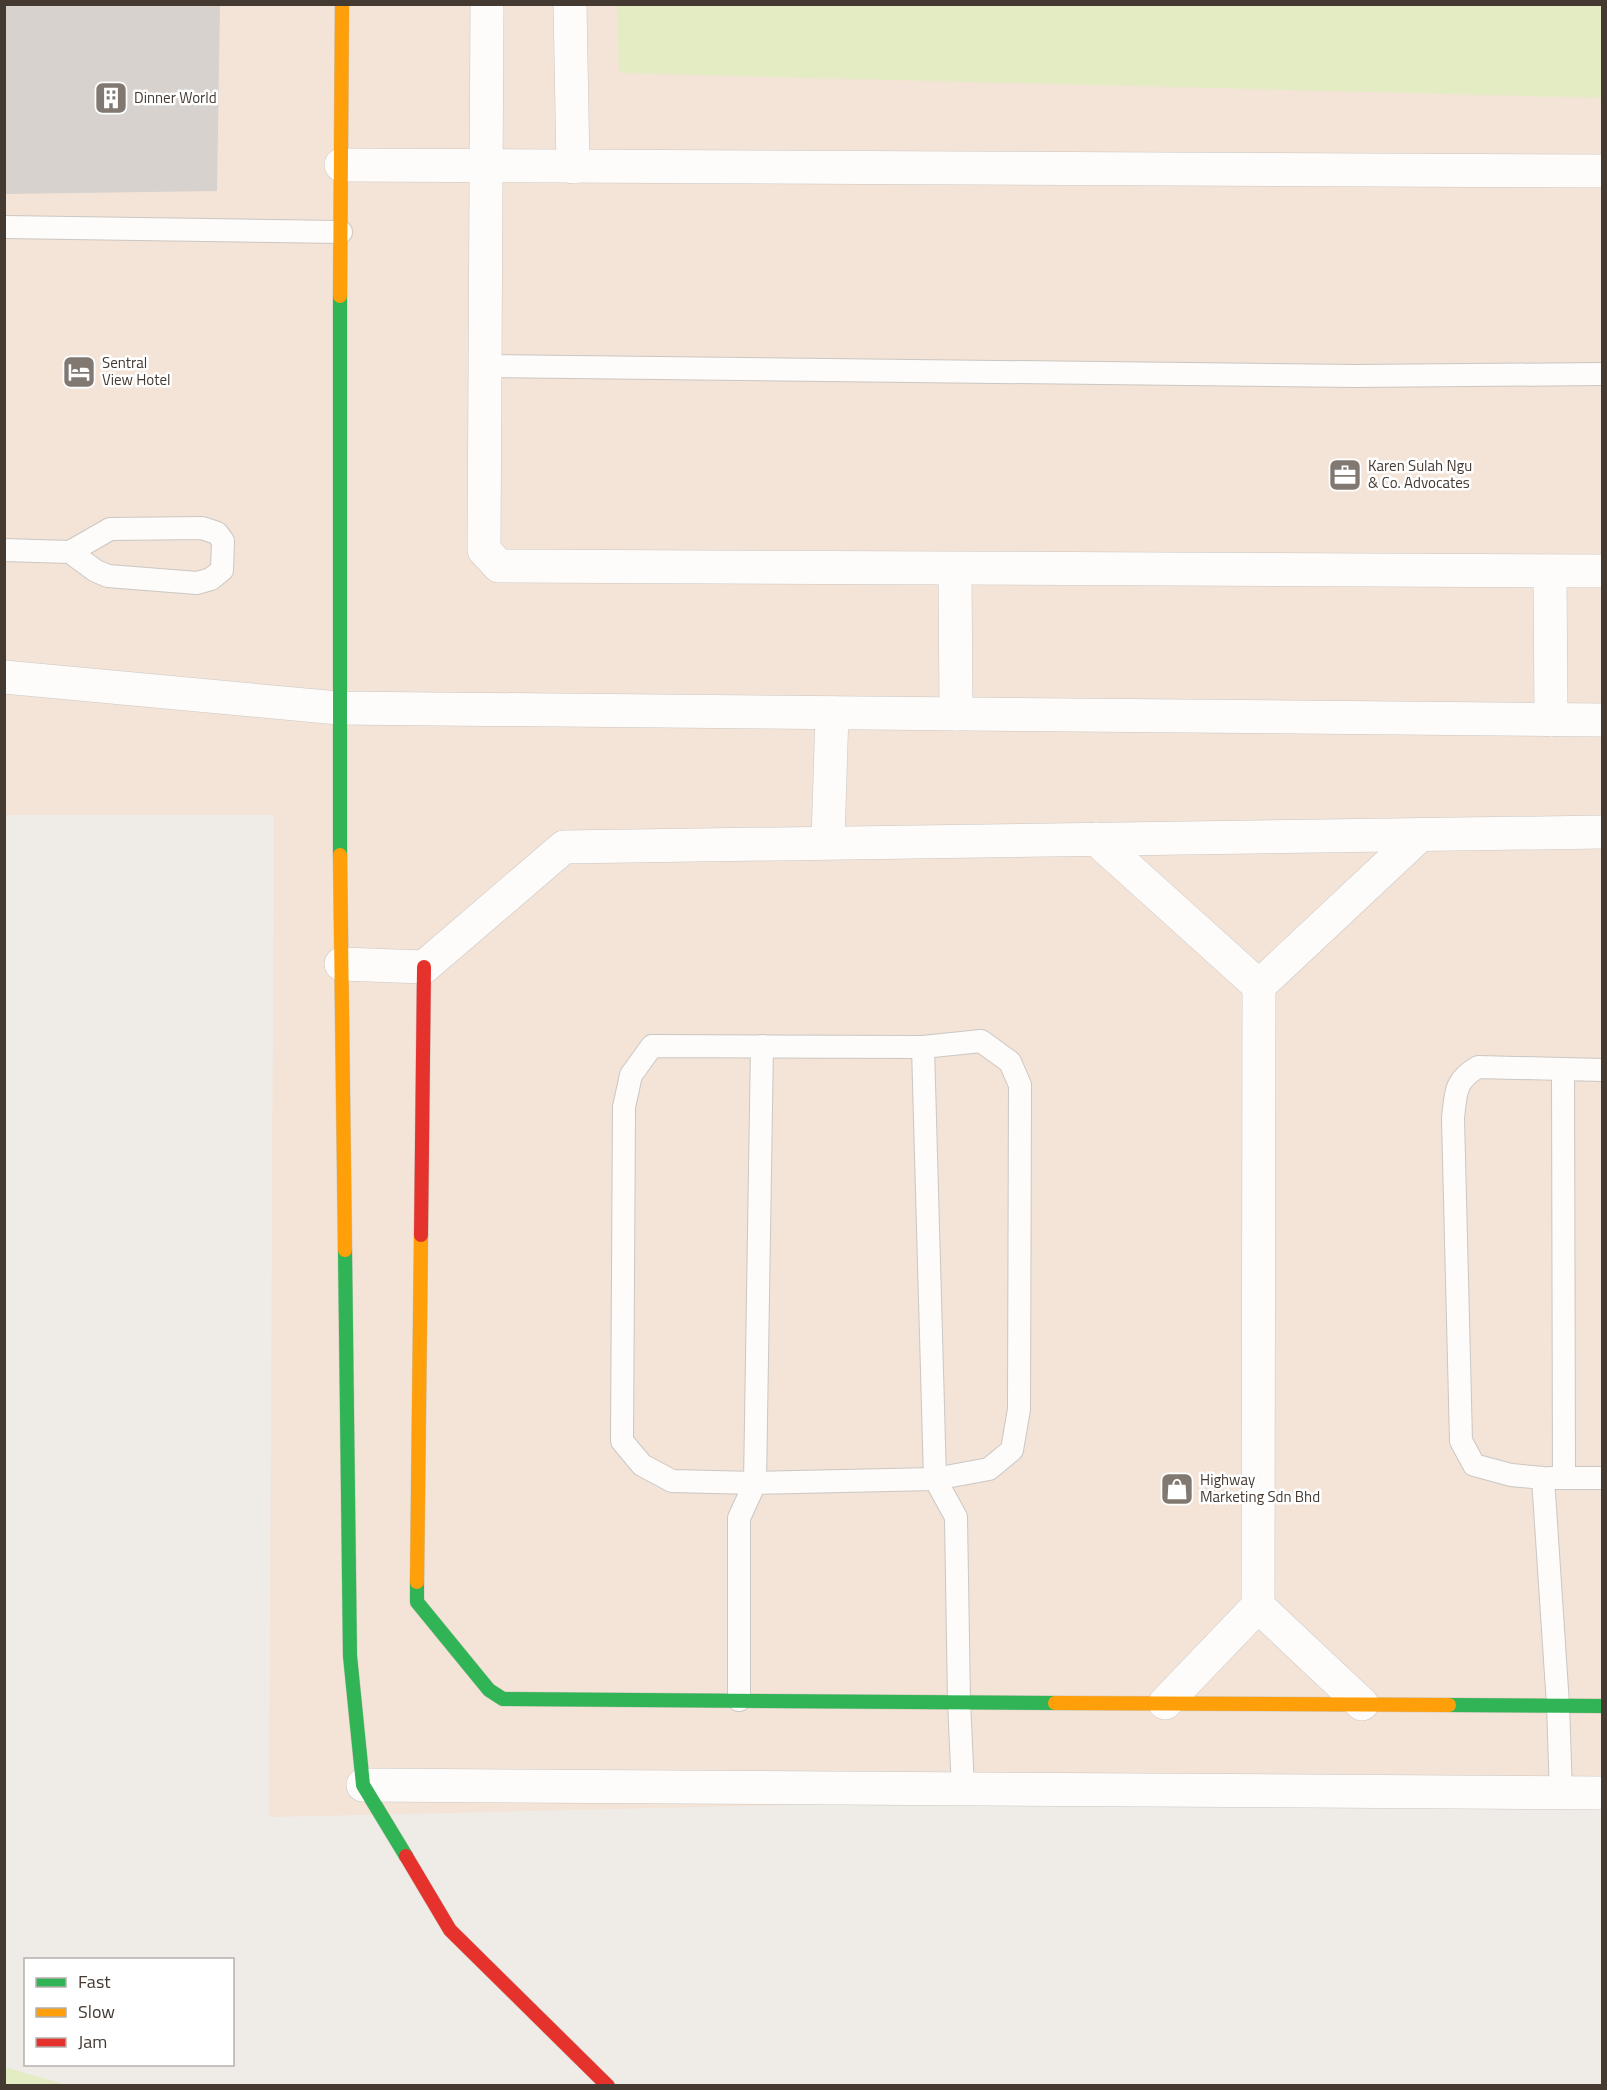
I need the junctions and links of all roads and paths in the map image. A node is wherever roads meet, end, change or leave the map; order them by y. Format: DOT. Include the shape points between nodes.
graph roads {
  1 [pos="342,4"];
  2 [pos="487,4"];
  3 [pos="570,4"];
  4 [pos="341,165"];
  5 [pos="487,166"];
  6 [pos="573,167"];
  7 [pos="1602,171"];
  8 [pos="4,227"];
  9 [pos="340,232"];
  10 [pos="485,366"];
  11 [pos="1602,374"];
  12 [pos="4,550"];
  13 [pos="70,552"];
  14 [pos="955,569"];
  15 [pos="1550,571"];
  16 [pos="1602,571"];
  17 [pos="4,677"];
  18 [pos="338,708"];
  19 [pos="832,713"];
  20 [pos="956,714"];
  21 [pos="1551,720"];
  22 [pos="1602,720"];
  23 [pos="1602,832"];
  24 [pos="1420,835"];
  25 [pos="1095,839"];
  26 [pos="828,841"];
  27 [pos="341,964"];
  28 [pos="424,967"];
  29 [pos="1259,986"];
  30 [pos="762,1046"];
  31 [pos="923,1047"];
  32 [pos="1563,1069"];
  33 [pos="1602,1070"];
  34 [pos="1553,1478"];
  35 [pos="1602,1478"];
  36 [pos="935,1479"];
  37 [pos="755,1483"];
  38 [pos="1258,1606"];
  39 [pos="739,1700"];
  40 [pos="959,1701"];
  41 [pos="1165,1703"];
  42 [pos="1362,1704"];
  43 [pos="1558,1705"];
  44 [pos="1602,1706"];
  45 [pos="363,1785"];
  46 [pos="963,1789"];
  47 [pos="1561,1793"];
  48 [pos="1602,1793"];
  49 [pos="608,2085"];
  1 -- 4 [label="street"];
  2 -- 5 [label="street"];
  3 -- 6 [label="street"];
  4 -- 5 [label="street"];
  4 -- 9 [label="street"];
  5 -- 6 [label="street"];
  5 -- 10 [label="street"];
  6 -- 7 [label="street"];
  8 -- 9 [label="lane"];
  9 -- 18 [label="street"];
  10 -- 11 [label="lane" via="1355,376"];
  10 -- 14 [label="street" via="484,550 499,566"];
  12 -- 13 [label="lane"];
  13 -- 13 [label="lane" via="110,529 202,528 217,533 223,541 222,570 197,583 108,576 96,572"];
  14 -- 15 [label="street"];
  14 -- 20 [label="street"];
  15 -- 16 [label="street"];
  15 -- 21 [label="street"];
  17 -- 18 [label="street"];
  18 -- 19 [label="street"];
  18 -- 27 [label="street"];
  19 -- 20 [label="street"];
  19 -- 26 [label="street"];
  20 -- 21 [label="street"];
  21 -- 22 [label="street"];
  23 -- 24 [label="street"];
  24 -- 25 [label="street"];
  24 -- 29 [label="street"];
  25 -- 26 [label="street"];
  25 -- 29 [label="street"];
  26 -- 28 [label="street" via="564,846"];
  27 -- 28 [label="street"];
  27 -- 45 [label="street" via="350,1656"];
  28 -- 39 [label="street" via="417,1602 489,1690 503,1699"];
  29 -- 38 [label="street"];
  30 -- 31 [label="lane"];
  30 -- 37 [label="lane"];
  30 -- 37 [label="lane" via="652,1046 631,1075 624,1107 622,1441 642,1465 672,1481"];
  31 -- 36 [label="lane"];
  31 -- 36 [label="lane" via="981,1041 1010,1062 1020,1084 1019,1409 1012,1450 989,1469"];
  32 -- 33 [label="lane"];
  32 -- 34 [label="lane"];
  32 -- 34 [label="lane" via="1478,1067 1464,1075 1456,1091 1453,1118 1461,1441 1474,1465 1511,1475"];
  34 -- 35 [label="lane"];
  34 -- 43 [label="lane"];
  36 -- 37 [label="lane"];
  36 -- 40 [label="lane" via="956,1517"];
  37 -- 39 [label="lane" via="739,1518"];
  38 -- 41 [label="street"];
  38 -- 42 [label="street"];
  39 -- 40 [label="street"];
  40 -- 41 [label="street"];
  40 -- 46 [label="lane"];
  41 -- 42 [label="street"];
  42 -- 43 [label="street"];
  43 -- 44 [label="street"];
  43 -- 47 [label="lane"];
  45 -- 46 [label="street"];
  45 -- 49 [label="street" via="450,1930"];
  46 -- 47 [label="street"];
  47 -- 48 [label="street"];
}
